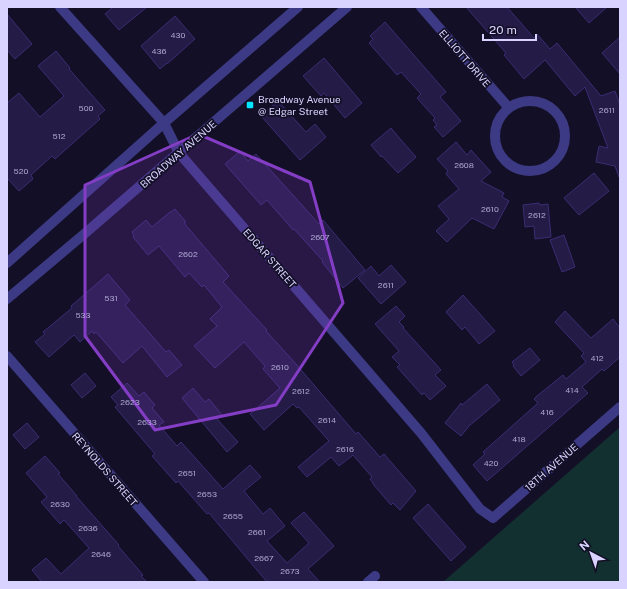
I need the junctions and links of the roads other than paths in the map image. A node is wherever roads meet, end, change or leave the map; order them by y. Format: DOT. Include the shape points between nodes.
graph roads {
  1 [pos="60,7"];
  2 [pos="298,7"];
  3 [pos="347,7"];
  4 [pos="421,7"];
  5 [pos="509,108"];
  6 [pos="164,123"];
  7 [pos="178,153"];
  8 [pos="7,263"];
  9 [pos="7,299"];
  10 [pos="7,356"];
  11 [pos="620,406"];
  12 [pos="480,509"];
  13 [pos="204,582"];
  1 -- 6 [label="street, EDGAR STREET"];
  2 -- 6 [label="street"];
  3 -- 7 [label="street, BROADWAY AVENUE"];
  4 -- 5 [label="street, ELLIOTT DRIVE"];
  5 -- 5 [label="street" via="497,124 495,136 497,148 503,159 512,167 524,171 548,166 558,158 564,147 565,135 562,119 554,110 544,103 532,100 519,102"];
  6 -- 7 [label="street, EDGAR STREET"];
  6 -- 8 [label="street"];
  7 -- 9 [label="street, BROADWAY AVENUE"];
  7 -- 12 [label="street, EDGAR STREET" via="421,433"];
  10 -- 13 [label="street, REYNOLDS STREET"];
  11 -- 12 [label="street, 18TH AVENUE" via="493,518"];
}
